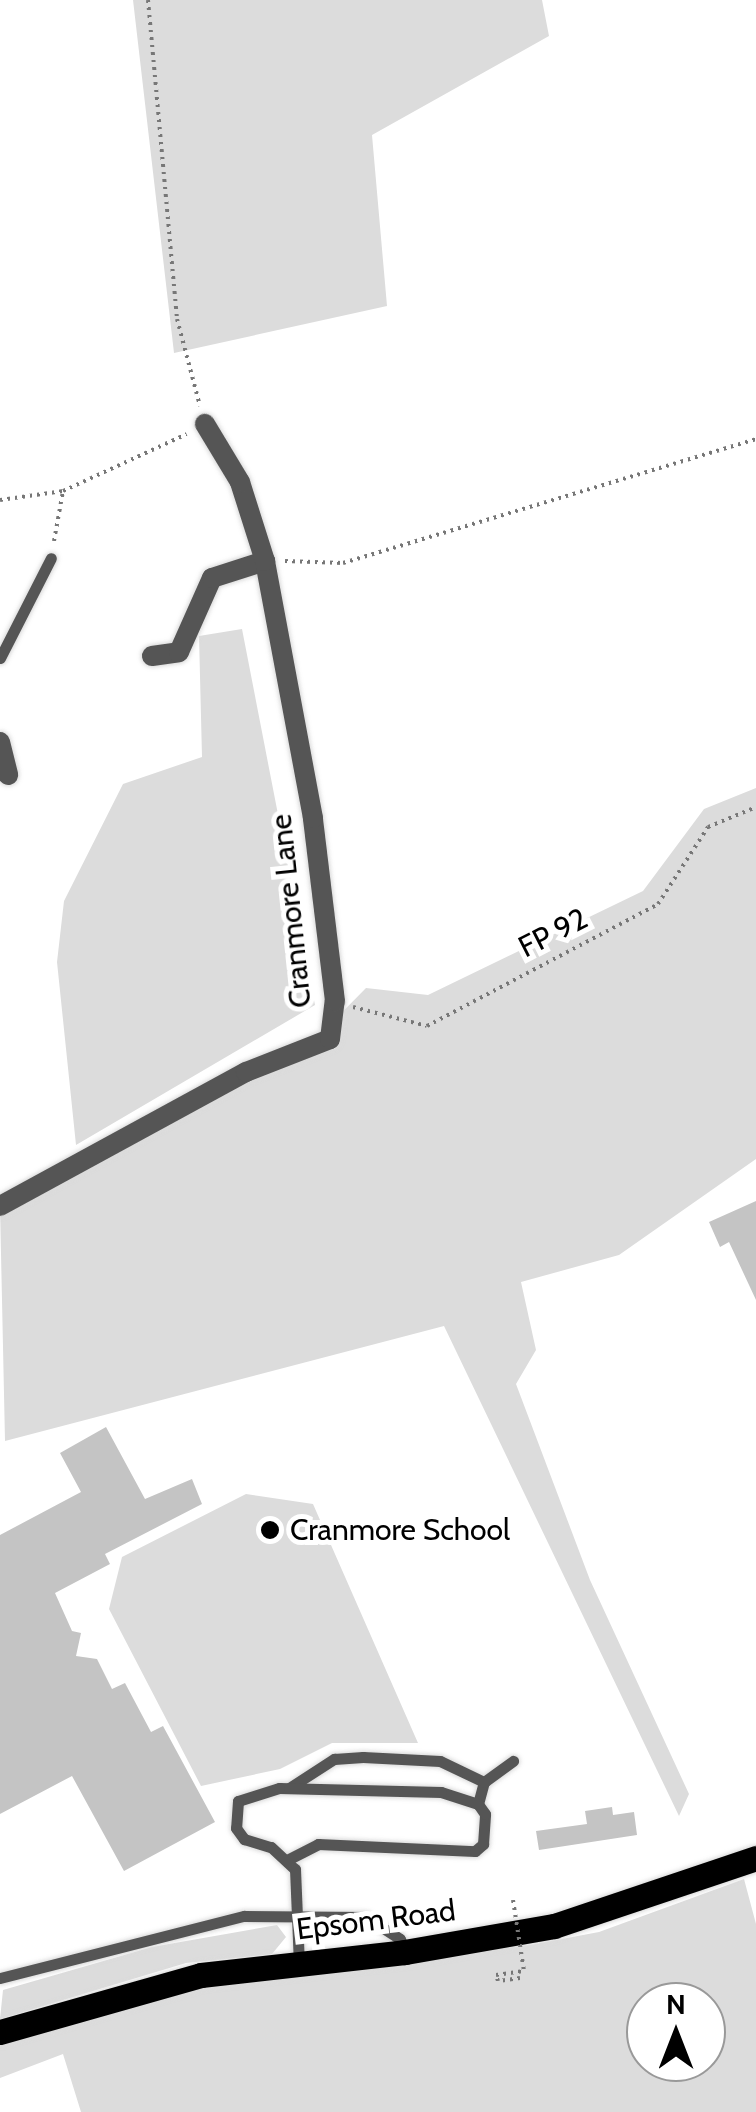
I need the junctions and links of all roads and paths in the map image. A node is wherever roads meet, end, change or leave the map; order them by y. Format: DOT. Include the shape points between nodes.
graph roads {
  1 [pos="148,0"];
  2 [pos="205,424"];
  3 [pos="756,439"];
  4 [pos="64,491"];
  5 [pos="0,500"];
  6 [pos="51,558"];
  7 [pos="265,561"];
  8 [pos="152,656"];
  9 [pos="0,658"];
  10 [pos="0,742"];
  11 [pos="8,775"];
  12 [pos="756,807"];
  13 [pos="335,1001"];
  14 [pos="0,1206"];
  15 [pos="513,1761"];
  16 [pos="484,1782"];
  17 [pos="289,1788"];
  18 [pos="478,1804"];
  19 [pos="756,1858"];
  20 [pos="289,1859"];
  21 [pos="513,1900"];
  22 [pos="296,1913"];
  23 [pos="405,1952"];
  24 [pos="299,1963"];
  25 [pos="0,1978"];
  26 [pos="520,1978"];
  27 [pos="0,2032"];
  1 -- 2 [label="path" via="177,319"];
  2 -- 4 [label="path"];
  2 -- 7 [label="street, Cranmore Lane" via="240,482"];
  3 -- 7 [label="path" via="343,563"];
  4 -- 5 [label="path"];
  4 -- 6 [label="path"];
  6 -- 9 [label="lane"];
  7 -- 8 [label="street" via="212,578 178,652"];
  7 -- 13 [label="street, Cranmore Lane" via="312,818"];
  10 -- 11 [label="street"];
  12 -- 13 [label="path, FP 92" via="708,827 658,904 427,1026"];
  13 -- 14 [label="street, Cranmore Lane" via="330,1039 246,1072"];
  15 -- 16 [label="lane"];
  16 -- 17 [label="lane" via="440,1762 334,1758"];
  16 -- 18 [label="lane"];
  17 -- 18 [label="lane" via="441,1792"];
  17 -- 20 [label="lane" via="255,1790 238,1800 236,1812 244,1839"];
  18 -- 20 [label="lane" via="485,1828 474,1851 318,1844"];
  19 -- 23 [label="main road, Epsom Road" via="592,1916"];
  20 -- 22 [label="lane"];
  21 -- 26 [label="path, bridge" via="524,1971 496,1975 498,1981"];
  22 -- 23 [label="lane" via="375,1920"];
  22 -- 24 [label="lane"];
  22 -- 25 [label="lane" via="198,1924"];
  23 -- 24 [label="main road, Epsom Road"];
  24 -- 27 [label="main road, Epsom Road" via="142,1988"];
}
